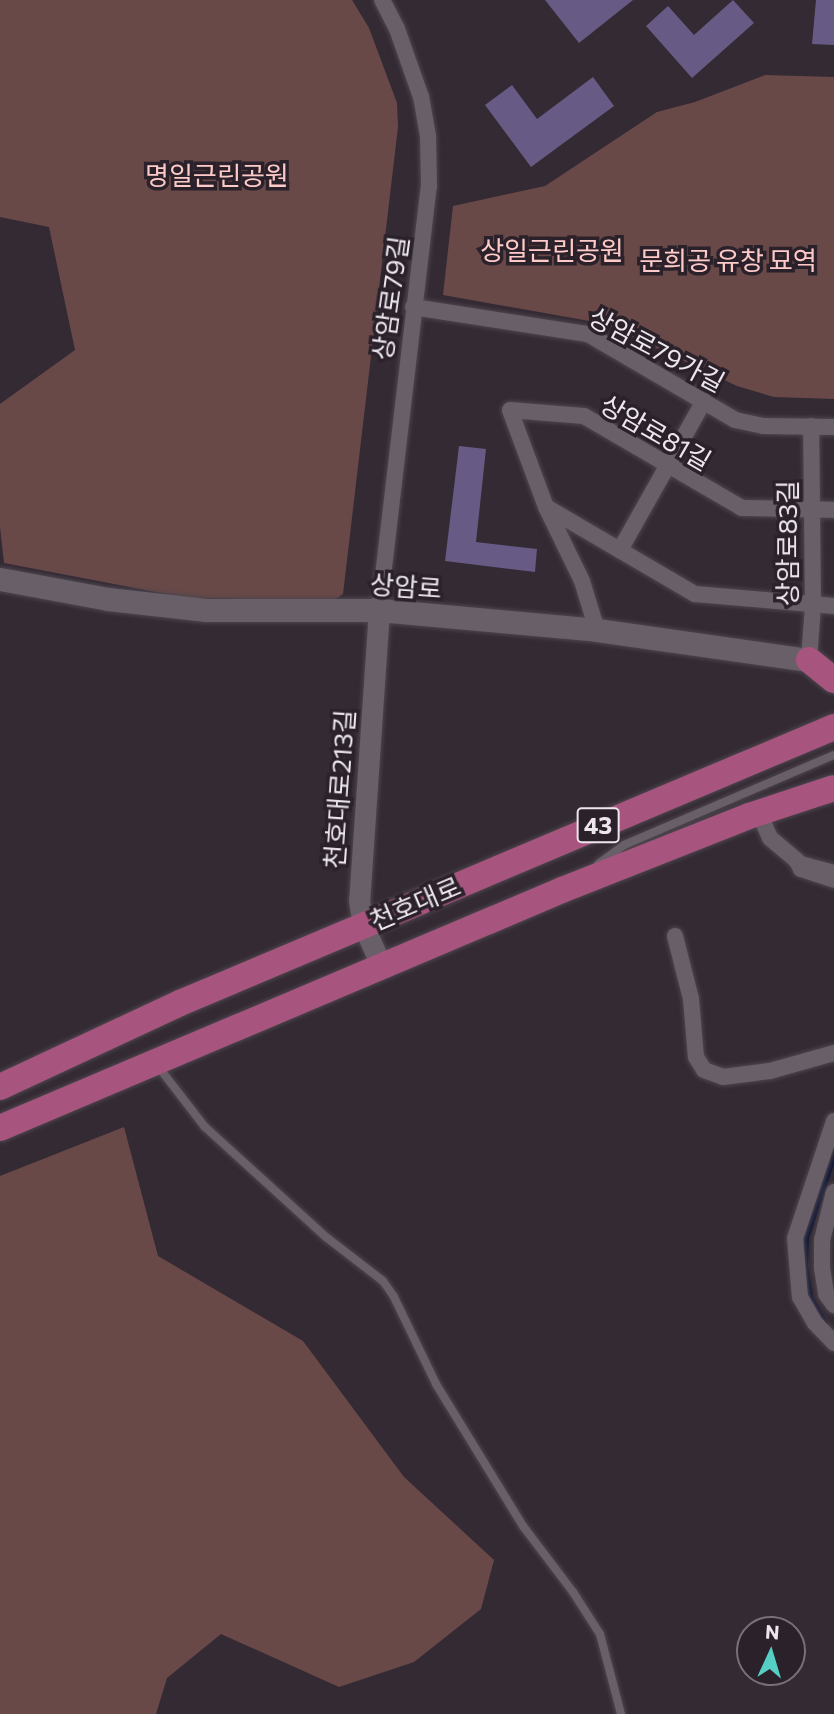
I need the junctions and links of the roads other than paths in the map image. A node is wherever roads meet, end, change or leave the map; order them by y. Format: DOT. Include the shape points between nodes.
graph roads {
  1 [pos="382,0"];
  2 [pos="413,307"];
  3 [pos="704,401"];
  4 [pos="811,426"];
  5 [pos="834,426"];
  6 [pos="668,466"];
  7 [pos="545,507"];
  8 [pos="812,510"];
  9 [pos="834,510"];
  10 [pos="620,550"];
  11 [pos="0,579"];
  12 [pos="813,604"];
  13 [pos="834,606"];
  14 [pos="379,610"];
  15 [pos="597,630"];
  16 [pos="821,661"];
  17 [pos="834,680"];
  18 [pos="834,709"];
  19 [pos="834,727"];
  20 [pos="803,740"];
  21 [pos="834,755"];
  22 [pos="834,788"];
  23 [pos="759,813"];
  24 [pos="797,861"];
  25 [pos="834,871"];
  26 [pos="834,880"];
  27 [pos="562,890"];
  28 [pos="363,925"];
  29 [pos="675,936"];
  30 [pos="382,967"];
  31 [pos="834,1053"];
  32 [pos="155,1063"];
  33 [pos="0,1087"];
  34 [pos="834,1121"];
  35 [pos="0,1128"];
  36 [pos="834,1192"];
  37 [pos="834,1305"];
  38 [pos="834,1343"];
  39 [pos="621,1714"];
  1 -- 2 [label="street, 상암로79길" via="411,66 428,136 429,187"];
  2 -- 3 [label="street, 상암로79가길" via="588,334"];
  2 -- 14 [label="street, 상암로79길"];
  3 -- 4 [label="street, 상암로79가길" via="751,424"];
  3 -- 6 [label="street"];
  4 -- 5 [label="street, 상암로79가길"];
  4 -- 8 [label="street, 상암로83길"];
  6 -- 7 [label="street, 상암로81길" via="584,416 510,410"];
  6 -- 8 [label="street, 상암로81길" via="742,508"];
  6 -- 10 [label="street"];
  7 -- 10 [label="street"];
  7 -- 15 [label="street, 상암로81길" via="582,581"];
  8 -- 9 [label="street, 상암로81길"];
  8 -- 12 [label="street, 상암로83길"];
  10 -- 12 [label="street" via="695,594"];
  11 -- 14 [label="main road, 상암로" via="108,599 206,610"];
  12 -- 13 [label="street"];
  12 -- 16 [label="street, 상암로83길"];
  14 -- 15 [label="main road, 상암로"];
  14 -- 28 [label="street, 천호대로213길" via="359,900"];
  15 -- 16 [label="main road, 상암로"];
  16 -- 17 [label="main road"];
  18 -- 20 [label="main road"];
  19 -- 20 [label="main road, 천호대로 / 43"];
  20 -- 28 [label="main road, 천호대로 / 43"];
  21 -- 27 [label="lane" via="624,845"];
  22 -- 23 [label="main road, 천호대로 / 43"];
  23 -- 24 [label="street" via="769,838"];
  23 -- 27 [label="main road, 천호대로 / 43"];
  24 -- 25 [label="street"];
  24 -- 26 [label="street" via="801,869"];
  27 -- 30 [label="main road, 천호대로 / 43"];
  28 -- 30 [label="street, 천호대로213길"];
  28 -- 33 [label="main road, 천호대로 / 43"];
  29 -- 31 [label="street" via="691,999 696,1057 704,1070 723,1077 770,1071"];
  30 -- 32 [label="main road, 천호대로 / 43"];
  32 -- 35 [label="main road, 천호대로 / 43"];
  32 -- 39 [label="lane" via="205,1127 326,1237 383,1281 436,1384 523,1526 600,1634"];
  34 -- 38 [label="street" via="795,1238 800,1297 814,1323"];
  36 -- 37 [label="street" via="822,1240 822,1268 826,1294"];
}
